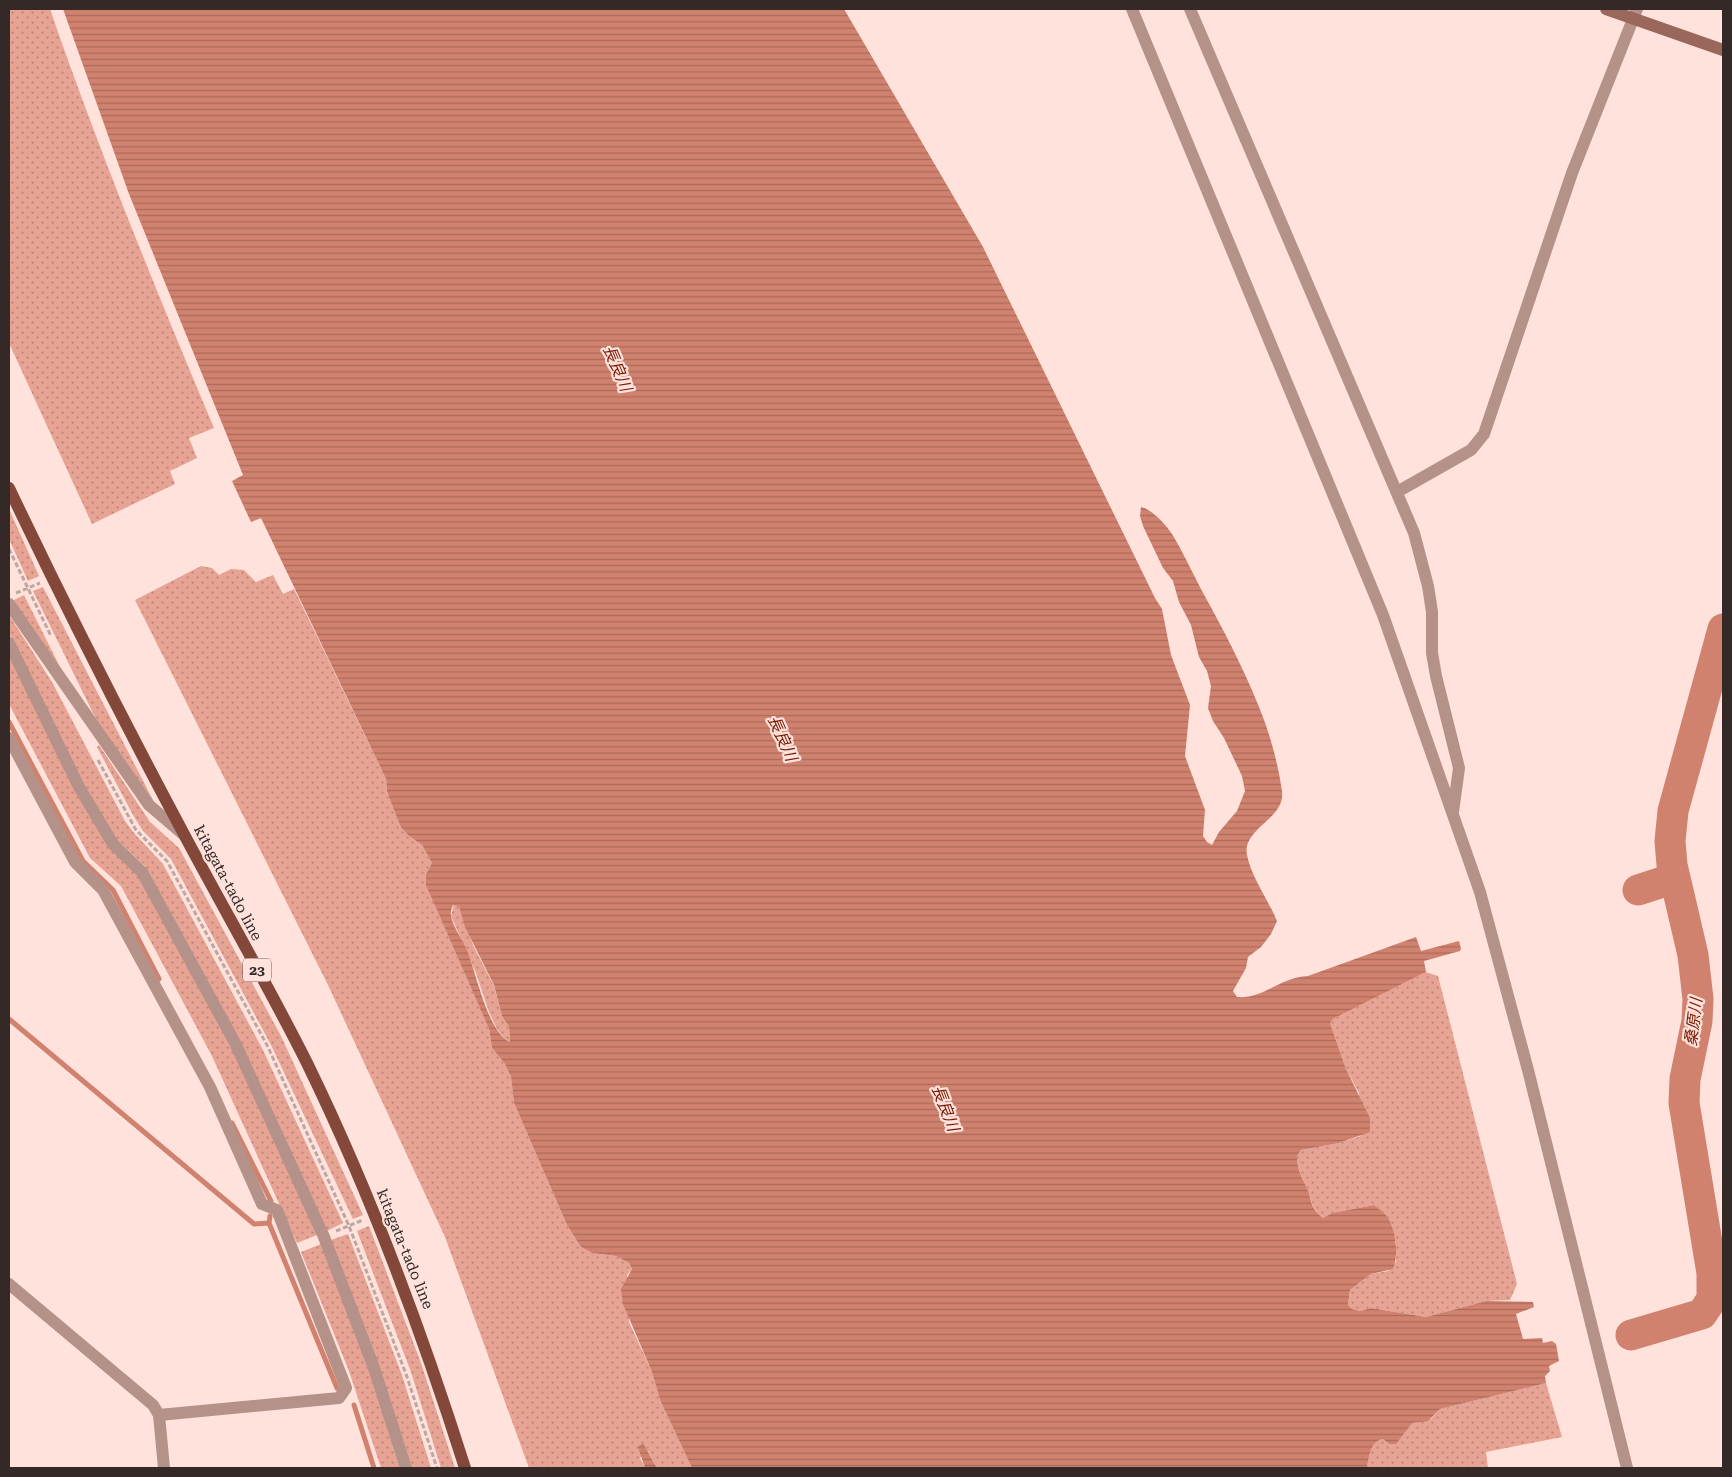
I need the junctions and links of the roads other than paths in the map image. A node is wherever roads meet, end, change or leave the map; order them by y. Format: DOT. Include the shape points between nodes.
graph roads {
  1 [pos="1132,9"];
  2 [pos="1190,9"];
  3 [pos="1606,9"];
  4 [pos="1635,14"];
  5 [pos="1723,50"];
  6 [pos="9,488"];
  7 [pos="1397,492"];
  8 [pos="9,604"];
  9 [pos="9,643"];
  10 [pos="9,738"];
  11 [pos="1452,817"];
  12 [pos="184,835"];
  13 [pos="9,1284"];
  14 [pos="159,1415"];
  15 [pos="164,1468"];
  16 [pos="406,1468"];
  17 [pos="465,1468"];
  18 [pos="1628,1468"];
  1 -- 11 [label="street" via="1383,615"];
  2 -- 7 [label="street"];
  3 -- 4 [label="main road"];
  4 -- 5 [label="main road"];
  4 -- 7 [label="street" via="1572,173 1484,434 1470,450"];
  6 -- 12 [label="main road, kitagata-tado line / 23"];
  7 -- 11 [label="street" via="1414,533 1428,586 1432,653 1459,768"];
  8 -- 12 [label="street" via="149,805"];
  9 -- 16 [label="street" via="79,787 113,844 142,872 234,1043 324,1237 374,1368"];
  10 -- 14 [label="street" via="75,862 103,890 127,933 210,1087 262,1204 277,1210 346,1388 339,1398"];
  11 -- 18 [label="street" via="1480,892 1518,1032"];
  12 -- 17 [label="main road, kitagata-tado line / 23" via="307,1062 376,1214 426,1347"];
  13 -- 14 [label="street" via="153,1405"];
  14 -- 15 [label="street"];
}
